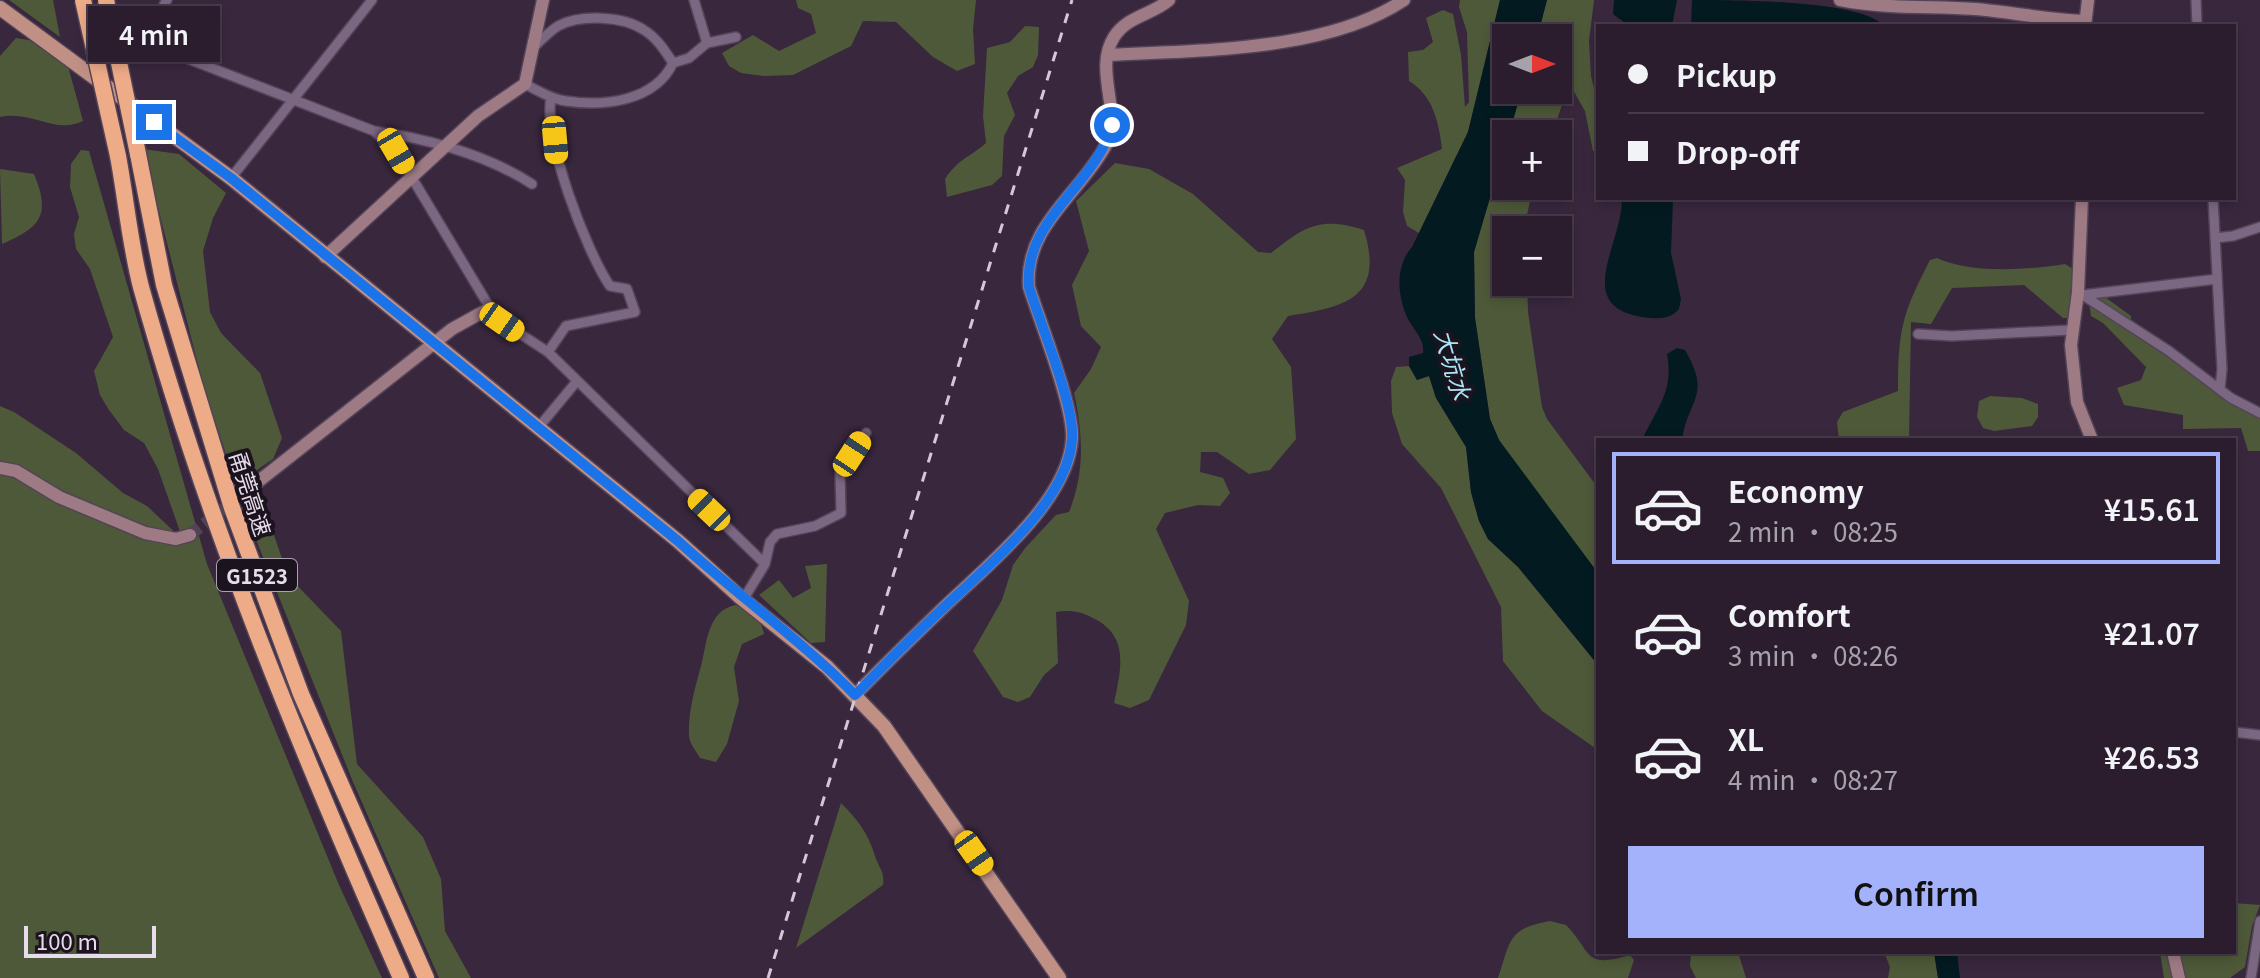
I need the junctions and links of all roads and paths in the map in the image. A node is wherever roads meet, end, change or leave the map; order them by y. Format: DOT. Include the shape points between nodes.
graph roads {
  1 [pos="83,0"];
  2 [pos="106,0"];
  3 [pos="167,0"];
  4 [pos="372,0"];
  5 [pos="543,0"];
  6 [pos="694,0"];
  7 [pos="1169,0"];
  8 [pos="1404,0"];
  9 [pos="1840,0"];
  10 [pos="2088,0"];
  11 [pos="2196,0"];
  12 [pos="0,8"];
  13 [pos="2085,24"];
  14 [pos="2197,24"];
  15 [pos="736,37"];
  16 [pos="707,43"];
  17 [pos="532,49"];
  18 [pos="1108,55"];
  19 [pos="673,63"];
  20 [pos="525,84"];
  21 [pos="551,97"];
  22 [pos="293,102"];
  23 [pos="374,131"];
  24 [pos="443,148"];
  25 [pos="411,177"];
  26 [pos="231,178"];
  27 [pos="532,184"];
  28 [pos="2082,200"];
  29 [pos="2213,200"];
  30 [pos="2260,227"];
  31 [pos="2215,238"];
  32 [pos="325,257"];
  33 [pos="2217,279"];
  34 [pos="2080,293"];
  35 [pos="490,308"];
  36 [pos="2071,330"];
  37 [pos="1918,334"];
  38 [pos="433,344"];
  39 [pos="548,352"];
  40 [pos="577,381"];
  41 [pos="2220,389"];
  42 [pos="2260,413"];
  43 [pos="538,428"];
  44 [pos="866,433"];
  45 [pos="2091,438"];
  46 [pos="0,468"];
  47 [pos="245,492"];
  48 [pos="190,535"];
  49 [pos="765,564"];
  50 [pos="743,600"];
  51 [pos="855,695"];
  52 [pos="2236,732"];
  53 [pos="2260,735"];
  54 [pos="2260,921"];
  55 [pos="2173,954"];
  56 [pos="401,978"];
  57 [pos="426,978"];
  58 [pos="1059,978"];
  59 [pos="2179,978"];
  60 [pos="2251,978"];
  1 -- 56 [label="highway, 甬莞高速 / G1523, bridge" via="141,285 217,529 315,784"];
  2 -- 57 [label="highway, 甬莞高速 / G1523, bridge" via="164,285 232,508 301,694"];
  3 -- 22 [label="street" via="142,41"];
  4 -- 22 [label="street"];
  5 -- 17 [label="street"];
  6 -- 16 [label="street"];
  7 -- 18 [label="street" via="1120,29"];
  8 -- 18 [label="street" via="1358,23 1296,38 1218,51"];
  9 -- 13 [label="street" via="1884,8 1976,9"];
  10 -- 13 [label="street"];
  11 -- 14 [label="street"];
  12 -- 26 [label="main road"];
  15 -- 16 [label="street"];
  16 -- 19 [label="street"];
  17 -- 19 [label="street" via="558,26 618,19 645,30"];
  17 -- 20 [label="street"];
  18 -- 51 [label="street" via="1112,125 1107,143 1052,215 1028,272 1070,415 1072,438 1063,472 1022,531"];
  19 -- 21 [label="street" via="661,82 636,96 594,102"];
  20 -- 21 [label="street"];
  20 -- 24 [label="street"];
  21 -- 39 [label="street" via="548,111 561,173 600,271 610,286 627,289 635,312 566,326"];
  22 -- 23 [label="street"];
  22 -- 26 [label="street"];
  23 -- 24 [label="street"];
  23 -- 25 [label="street" via="396,151"];
  24 -- 25 [label="street"];
  24 -- 27 [label="street" via="509,169"];
  25 -- 32 [label="street"];
  25 -- 35 [label="street"];
  26 -- 32 [label="main road"];
  28 -- 34 [label="street"];
  29 -- 31 [label="street"];
  30 -- 31 [label="street"];
  31 -- 33 [label="street"];
  32 -- 38 [label="main road"];
  33 -- 34 [label="street"];
  33 -- 41 [label="street"];
  34 -- 36 [label="street"];
  34 -- 41 [label="street"];
  35 -- 38 [label="street"];
  35 -- 39 [label="street"];
  36 -- 37 [label="street"];
  36 -- 45 [label="street" via="2077,402"];
  38 -- 43 [label="main road"];
  38 -- 47 [label="street"];
  39 -- 40 [label="street"];
  40 -- 43 [label="street"];
  40 -- 49 [label="street"];
  41 -- 42 [label="street"];
  43 -- 50 [label="main road"];
  44 -- 49 [label="street" via="840,473 841,513 815,526 777,534"];
  46 -- 48 [label="street" via="145,533 176,539"];
  49 -- 50 [label="street"];
  50 -- 51 [label="main road"];
  51 -- 58 [label="main road" via="884,726"];
  52 -- 53 [label="street"];
  54 -- 60 [label="street"];
  55 -- 59 [label="street"];
}
